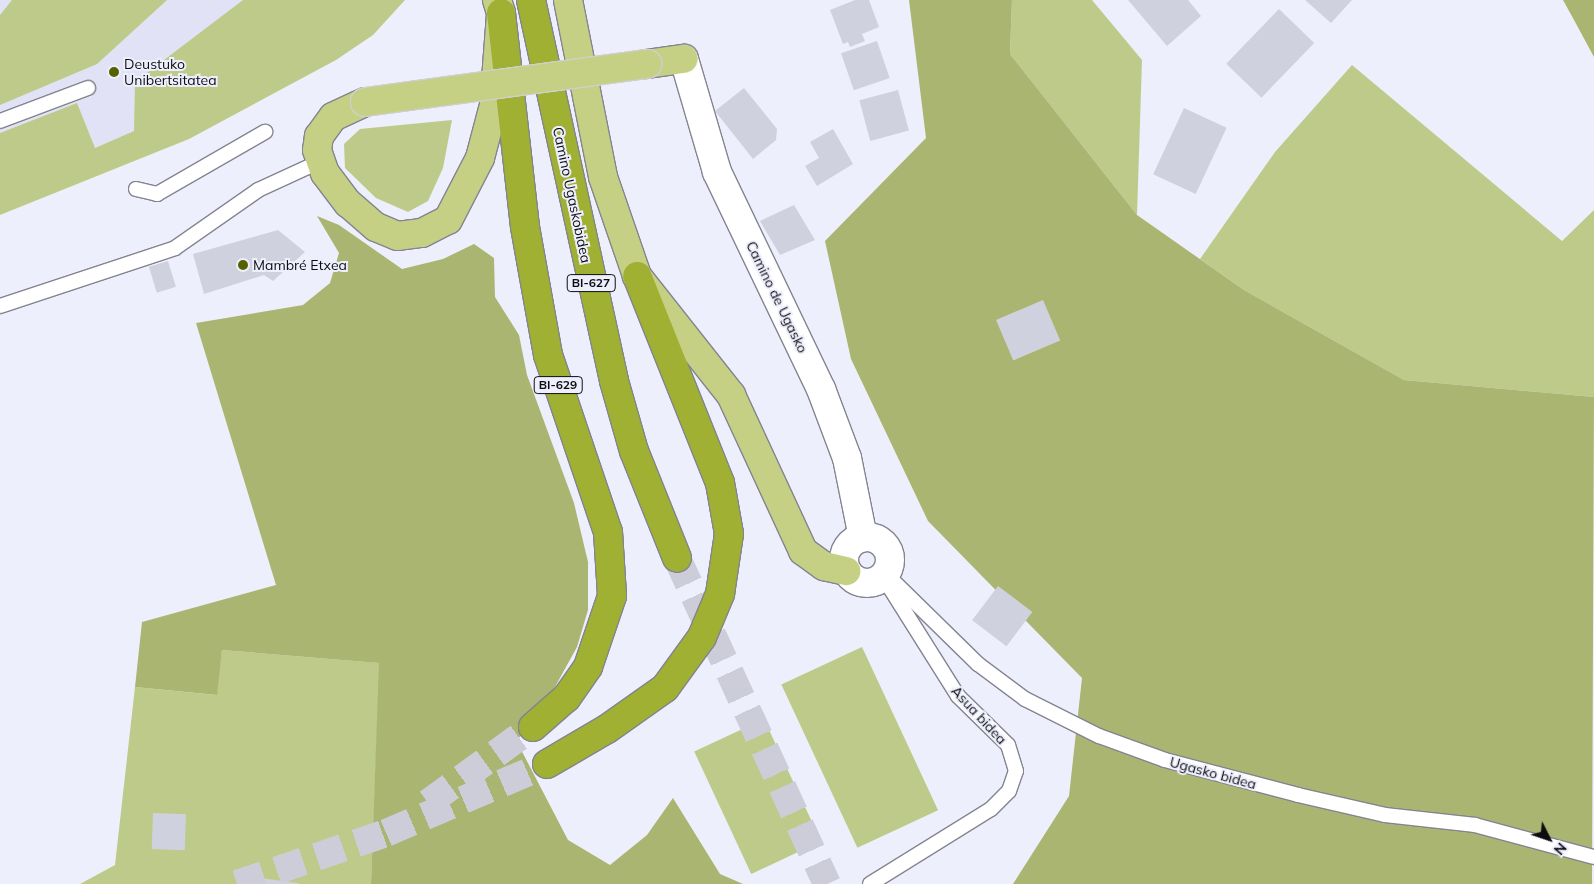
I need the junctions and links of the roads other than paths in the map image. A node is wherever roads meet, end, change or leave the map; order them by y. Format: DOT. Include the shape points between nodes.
graph roads {
  1 [pos="531,0"];
  2 [pos="568,0"];
  3 [pos="499,6"];
  4 [pos="684,59"];
  5 [pos="88,88"];
  6 [pos="0,121"];
  7 [pos="265,132"];
  8 [pos="319,162"];
  9 [pos="136,189"];
  10 [pos="637,276"];
  11 [pos="0,306"];
  12 [pos="863,537"];
  13 [pos="677,558"];
  14 [pos="846,570"];
  15 [pos="884,575"];
  16 [pos="533,727"];
  17 [pos="547,764"];
  18 [pos="1594,857"];
  19 [pos="870,884"];
  1 -- 13 [label="highway, Camino Ugaskobidea / BI-627" via="614,381 634,451"];
  2 -- 10 [label="main road" via="603,177"];
  3 -- 8 [label="main road" via="494,104 476,167 448,220 422,234 397,236 376,227 348,202"];
  3 -- 16 [label="highway, BI-629" via="525,227 546,345 608,532 612,596 588,667 566,698"];
  4 -- 8 [label="main road, bridge" via="365,102 333,118 320,136"];
  4 -- 12 [label="street, Camino de Ugasko" via="717,172 831,415 847,458"];
  5 -- 6 [label="lane"];
  7 -- 9 [label="lane" via="157,194"];
  8 -- 11 [label="lane" via="258,190 175,248"];
  10 -- 14 [label="main road" via="731,395 803,551 824,566"];
  10 -- 17 [label="highway" via="720,483 729,534 720,594 702,637 665,688 607,729"];
  12 -- 14 [label="street" via="846,550"];
  12 -- 15 [label="street" via="878,539 889,551"];
  14 -- 15 [label="street" via="865,583"];
  15 -- 18 [label="lane, Ugasko bidea" via="978,664 1024,699 1099,736 1165,760 1298,795 1385,815 1475,825"];
  15 -- 19 [label="lane, Asua bidea" via="958,696 1008,745 1016,770 1009,790 991,808"];
}
